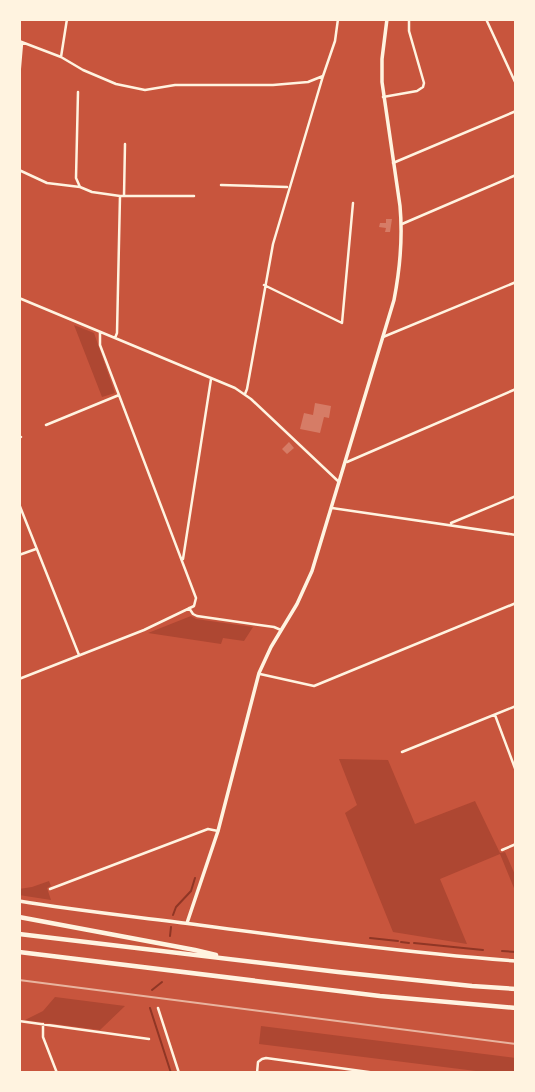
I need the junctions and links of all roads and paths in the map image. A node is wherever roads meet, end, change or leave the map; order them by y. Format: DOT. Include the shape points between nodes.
graph roads {
  1 [pos="67,19"];
  2 [pos="338,19"];
  3 [pos="387,19"];
  4 [pos="409,19"];
  5 [pos="486,19"];
  6 [pos="21,42"];
  7 [pos="61,57"];
  8 [pos="323,76"];
  9 [pos="19,78"];
  10 [pos="516,84"];
  11 [pos="78,92"];
  12 [pos="383,97"];
  13 [pos="516,111"];
  14 [pos="125,144"];
  15 [pos="393,163"];
  16 [pos="19,170"];
  17 [pos="516,175"];
  18 [pos="221,185"];
  19 [pos="80,187"];
  20 [pos="289,187"];
  21 [pos="122,196"];
  22 [pos="194,196"];
  23 [pos="353,203"];
  24 [pos="402,224"];
  25 [pos="516,282"];
  26 [pos="264,285"];
  27 [pos="19,298"];
  28 [pos="100,331"];
  29 [pos="383,337"];
  30 [pos="115,338"];
  31 [pos="212,378"];
  32 [pos="516,389"];
  33 [pos="245,394"];
  34 [pos="119,395"];
  35 [pos="46,425"];
  36 [pos="346,462"];
  37 [pos="340,483"];
  38 [pos="516,496"];
  39 [pos="19,504"];
  40 [pos="332,508"];
  41 [pos="449,524"];
  42 [pos="516,535"];
  43 [pos="37,548"];
  44 [pos="19,555"];
  45 [pos="183,563"];
  46 [pos="516,603"];
  47 [pos="189,608"];
  48 [pos="281,630"];
  49 [pos="79,655"];
  50 [pos="258,673"];
  51 [pos="19,679"];
  52 [pos="516,706"];
  53 [pos="495,714"];
  54 [pos="401,752"];
  55 [pos="516,771"];
  56 [pos="218,831"];
  57 [pos="516,844"];
  58 [pos="502,850"];
  59 [pos="50,889"];
  60 [pos="19,901"];
  61 [pos="19,917"];
  62 [pos="187,923"];
  63 [pos="19,934"];
  64 [pos="19,953"];
  65 [pos="234,960"];
  66 [pos="516,961"];
  67 [pos="516,989"];
  68 [pos="158,1008"];
  69 [pos="516,1008"];
  70 [pos="19,1021"];
  71 [pos="43,1024"];
  72 [pos="149,1039"];
  73 [pos="57,1073"];
  74 [pos="179,1073"];
  75 [pos="257,1073"];
  76 [pos="376,1073"];
  1 -- 7 [label="street"];
  2 -- 8 [label="street"];
  3 -- 12 [label="street"];
  4 -- 12 [label="street" via="423,87"];
  5 -- 10 [label="street"];
  6 -- 7 [label="street"];
  6 -- 9 [label="street"];
  7 -- 8 [label="street" via="116,84 145,90 175,85 273,85"];
  8 -- 20 [label="street"];
  11 -- 19 [label="street" via="76,178"];
  12 -- 15 [label="street"];
  13 -- 15 [label="street"];
  14 -- 21 [label="street"];
  15 -- 24 [label="street"];
  16 -- 19 [label="street" via="47,183"];
  17 -- 24 [label="street"];
  18 -- 20 [label="street"];
  19 -- 21 [label="street"];
  20 -- 26 [label="street"];
  21 -- 22 [label="street"];
  21 -- 30 [label="street"];
  23 -- 26 [label="street" via="342,323"];
  24 -- 29 [label="street" via="399,274"];
  25 -- 29 [label="street"];
  26 -- 33 [label="street"];
  27 -- 28 [label="street"];
  28 -- 30 [label="street"];
  28 -- 34 [label="street" via="100,345"];
  29 -- 36 [label="street"];
  30 -- 31 [label="street"];
  31 -- 33 [label="street"];
  31 -- 45 [label="street"];
  32 -- 36 [label="street"];
  33 -- 37 [label="street"];
  34 -- 35 [label="street"];
  34 -- 45 [label="street"];
  36 -- 37 [label="street"];
  37 -- 40 [label="street"];
  38 -- 41 [label="street"];
  39 -- 43 [label="street"];
  40 -- 41 [label="street"];
  40 -- 48 [label="street" via="312,571"];
  41 -- 42 [label="street"];
  43 -- 44 [label="street"];
  43 -- 49 [label="street"];
  45 -- 47 [label="street" via="196,598"];
  46 -- 50 [label="street" via="314,686"];
  47 -- 48 [label="street" via="197,616"];
  47 -- 49 [label="street"];
  48 -- 50 [label="street"];
  49 -- 51 [label="street"];
  50 -- 56 [label="street"];
  52 -- 53 [label="street"];
  53 -- 54 [label="street"];
  53 -- 55 [label="street"];
  56 -- 59 [label="street" via="208,830"];
  56 -- 62 [label="street"];
  57 -- 58 [label="street"];
  60 -- 62 [label="street"];
  61 -- 65 [label="highway"];
  62 -- 66 [label="street"];
  63 -- 65 [label="highway"];
  64 -- 69 [label="highway"];
  65 -- 67 [label="highway"];
  68 -- 74 [label="street"];
  70 -- 71 [label="street"];
  71 -- 72 [label="street"];
  71 -- 73 [label="street" via="43,1037"];
  75 -- 76 [label="street" via="258,1062 267,1058"];
}
